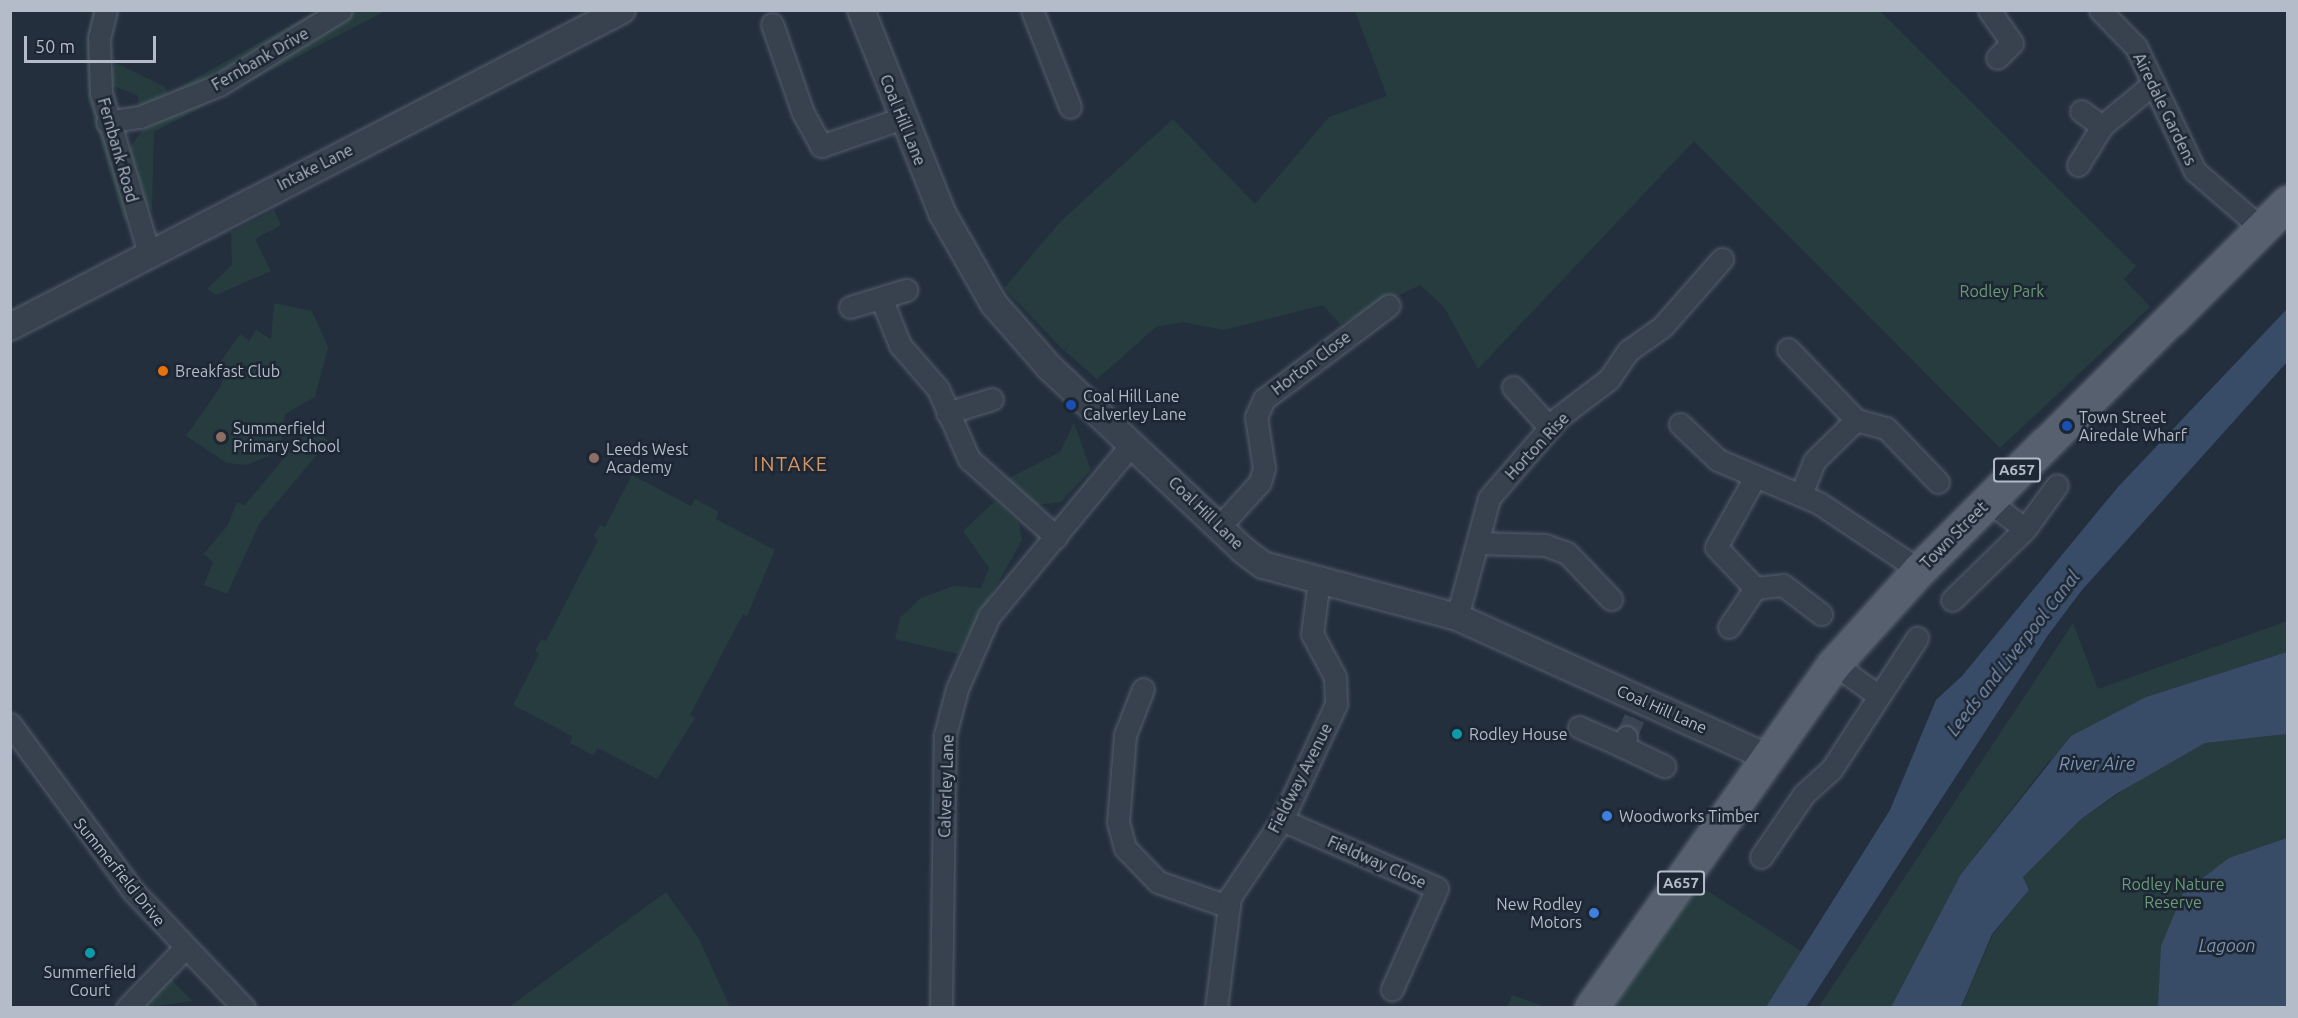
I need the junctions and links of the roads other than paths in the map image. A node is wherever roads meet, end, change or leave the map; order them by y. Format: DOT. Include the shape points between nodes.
graph roads {
  1 [pos="106,10"];
  2 [pos="341,10"];
  3 [pos="621,10"];
  4 [pos="861,10"];
  5 [pos="1032,10"];
  6 [pos="1989,10"];
  7 [pos="2100,10"];
  8 [pos="772,24"];
  9 [pos="1997,58"];
  10 [pos="2154,83"];
  11 [pos="1070,107"];
  12 [pos="2081,111"];
  13 [pos="900,119"];
  14 [pos="107,122"];
  15 [pos="2102,126"];
  16 [pos="2078,165"];
  17 [pos="2288,202"];
  18 [pos="2261,228"];
  19 [pos="149,253"];
  20 [pos="1722,259"];
  21 [pos="906,290"];
  22 [pos="880,298"];
  23 [pos="1389,305"];
  24 [pos="850,307"];
  25 [pos="10,327"];
  26 [pos="1788,349"];
  27 [pos="1513,387"];
  28 [pos="992,399"];
  29 [pos="947,413"];
  30 [pos="1856,420"];
  31 [pos="1680,423"];
  32 [pos="1550,428"];
  33 [pos="1132,444"];
  34 [pos="1755,477"];
  35 [pos="1938,482"];
  36 [pos="2057,485"];
  37 [pos="1801,494"];
  38 [pos="1988,501"];
  39 [pos="1220,526"];
  40 [pos="2025,529"];
  41 [pos="1056,537"];
  42 [pos="1478,543"];
  43 [pos="1919,570"];
  44 [pos="1319,580"];
  45 [pos="1755,588"];
  46 [pos="1611,599"];
  47 [pos="1952,600"];
  48 [pos="1821,614"];
  49 [pos="1457,616"];
  50 [pos="1729,627"];
  51 [pos="1917,638"];
  52 [pos="1834,664"];
  53 [pos="1143,690"];
  54 [pos="1876,694"];
  55 [pos="10,724"];
  56 [pos="1579,726"];
  57 [pos="1769,758"];
  58 [pos="1664,766"];
  59 [pos="1282,820"];
  60 [pos="1761,856"];
  61 [pos="1227,906"];
  62 [pos="184,949"];
  63 [pos="1392,989"];
  64 [pos="127,1008"];
  65 [pos="244,1008"];
  66 [pos="941,1008"];
  67 [pos="1216,1008"];
  68 [pos="1591,1008"];
  1 -- 14 [label="street, Fernbank Road" via="98,71"];
  2 -- 14 [label="street, Fernbank Drive" via="219,86 140,117"];
  3 -- 19 [label="street, Intake Lane"];
  4 -- 13 [label="street, Coal Hill Lane"];
  5 -- 11 [label="street"];
  6 -- 9 [label="street" via="2012,43"];
  7 -- 10 [label="street, Airedale Gardens" via="2136,47"];
  8 -- 13 [label="street" via="803,112 821,146"];
  10 -- 15 [label="street"];
  10 -- 18 [label="street, Airedale Gardens" via="2195,171"];
  12 -- 15 [label="street"];
  13 -- 33 [label="street, Coal Hill Lane" via="957,246 994,304 1048,367"];
  14 -- 19 [label="street, Fernbank Road"];
  15 -- 16 [label="street"];
  17 -- 18 [label="main road, Town Street / A657"];
  18 -- 38 [label="main road, Town Street / A657"];
  19 -- 25 [label="street, Intake Lane"];
  20 -- 32 [label="street, Horton Rise" via="1662,327 1628,351 1609,379"];
  21 -- 22 [label="street"];
  22 -- 24 [label="street"];
  22 -- 29 [label="street" via="900,345 927,372"];
  23 -- 39 [label="street, Horton Close" via="1264,399 1256,417 1264,468 1260,482"];
  26 -- 30 [label="street"];
  27 -- 32 [label="street"];
  28 -- 29 [label="street"];
  29 -- 41 [label="street" via="969,459"];
  30 -- 35 [label="street" via="1886,428"];
  30 -- 37 [label="street" via="1814,462"];
  31 -- 34 [label="street" via="1718,460"];
  32 -- 42 [label="street, Horton Rise" via="1489,498"];
  33 -- 39 [label="street, Coal Hill Lane"];
  33 -- 41 [label="street, Calverley Lane"];
  34 -- 37 [label="street"];
  34 -- 45 [label="street" via="1716,547"];
  36 -- 40 [label="street"];
  37 -- 43 [label="street"];
  38 -- 40 [label="street"];
  38 -- 43 [label="main road, Town Street / A657"];
  39 -- 44 [label="street, Coal Hill Lane" via="1263,565"];
  40 -- 47 [label="street"];
  41 -- 66 [label="street, Calverley Lane" via="989,616 957,689 945,735"];
  42 -- 46 [label="street" via="1545,545 1567,553"];
  42 -- 49 [label="street, Horton Rise"];
  43 -- 52 [label="main road, Town Street / A657"];
  44 -- 49 [label="street, Coal Hill Lane"];
  44 -- 59 [label="street, Fieldway Avenue" via="1312,634 1335,677 1336,704"];
  45 -- 48 [label="street" via="1783,585"];
  45 -- 50 [label="street"];
  49 -- 57 [label="street, Coal Hill Lane" via="1639,709"];
  51 -- 54 [label="street"];
  52 -- 54 [label="street"];
  52 -- 57 [label="main road, Town Street / A657"];
  53 -- 61 [label="street" via="1125,735 1118,822 1125,848 1158,882"];
  54 -- 60 [label="street" via="1831,770 1804,794"];
  55 -- 62 [label="street, Summerfield Drive" via="126,883"];
  56 -- 58 [label="street" via="1624,742"];
  57 -- 68 [label="main road, A657"];
  59 -- 61 [label="street, Fieldway Avenue"];
  59 -- 63 [label="street, Fieldway Close" via="1437,888"];
  61 -- 67 [label="street, Fieldway Avenue"];
  62 -- 64 [label="street"];
  62 -- 65 [label="street, Summerfield Drive"];
}
